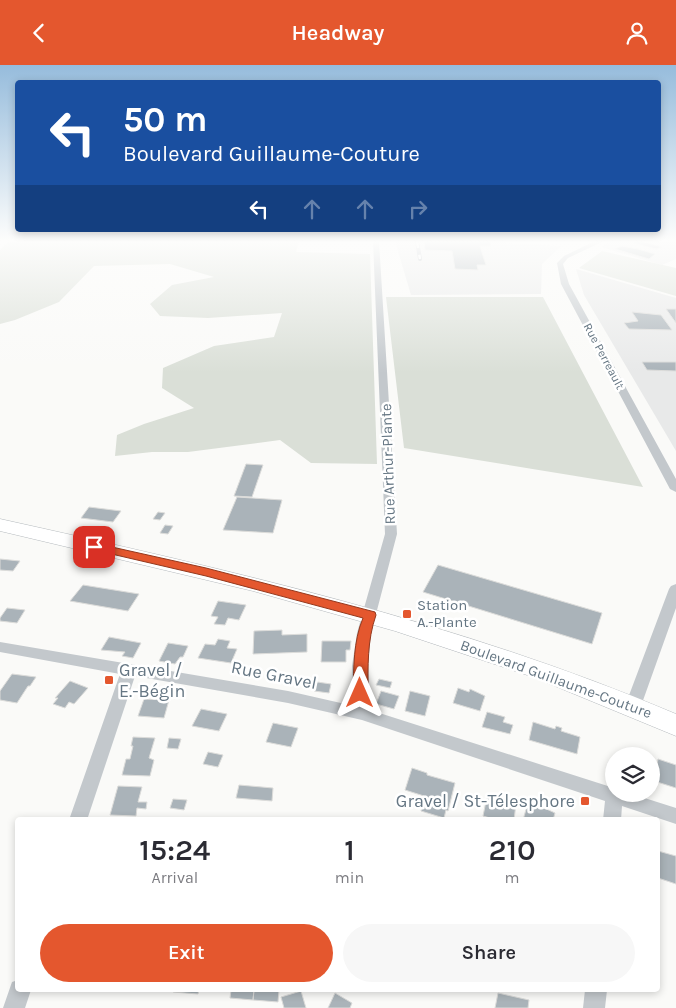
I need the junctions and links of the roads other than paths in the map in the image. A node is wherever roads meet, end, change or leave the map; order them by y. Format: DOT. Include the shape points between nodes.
graph roads {
  1 [pos="378,285"];
  2 [pos="566,285"];
  3 [pos="676,489"];
  4 [pos="0,525"];
  5 [pos="676,589"];
  6 [pos="370,615"];
  7 [pos="0,647"];
  8 [pos="129,671"];
  9 [pos="633,706"];
  10 [pos="362,714"];
  11 [pos="676,725"];
  12 [pos="605,794"];
  13 [pos="614,802"];
  14 [pos="630,802"];
  15 [pos="676,816"];
  16 [pos="79,817"];
  17 [pos="612,817"];
  18 [pos="19,992"];
  19 [pos="596,992"];
  20 [pos="14,1008"];
  21 [pos="594,1008"];
  1 -- 6 [label="street, Rue Arthur-Plante" via="391,534"];
  2 -- 3 [label="street, Rue Perreault"];
  4 -- 6 [label="main road, Boulevard Guillaume-Couture" via="206,572"];
  5 -- 9 [label="street"];
  6 -- 9 [label="main road, Boulevard Guillaume-Couture" via="467,645"];
  6 -- 10 [label="street, Rue Arthur-Plante" via="361,649"];
  7 -- 8 [label="street, Rue Gravel"];
  8 -- 10 [label="street, Rue Gravel" via="288,697"];
  8 -- 16 [label="street"];
  9 -- 11 [label="main road, Boulevard Guillaume-Couture"];
  10 -- 12 [label="street, Rue Gravel"];
  13 -- 17 [label="street"];
  14 -- 15 [label="street, Rue Gravel"];
  18 -- 20 [label="street"];
  19 -- 21 [label="street"];
}
